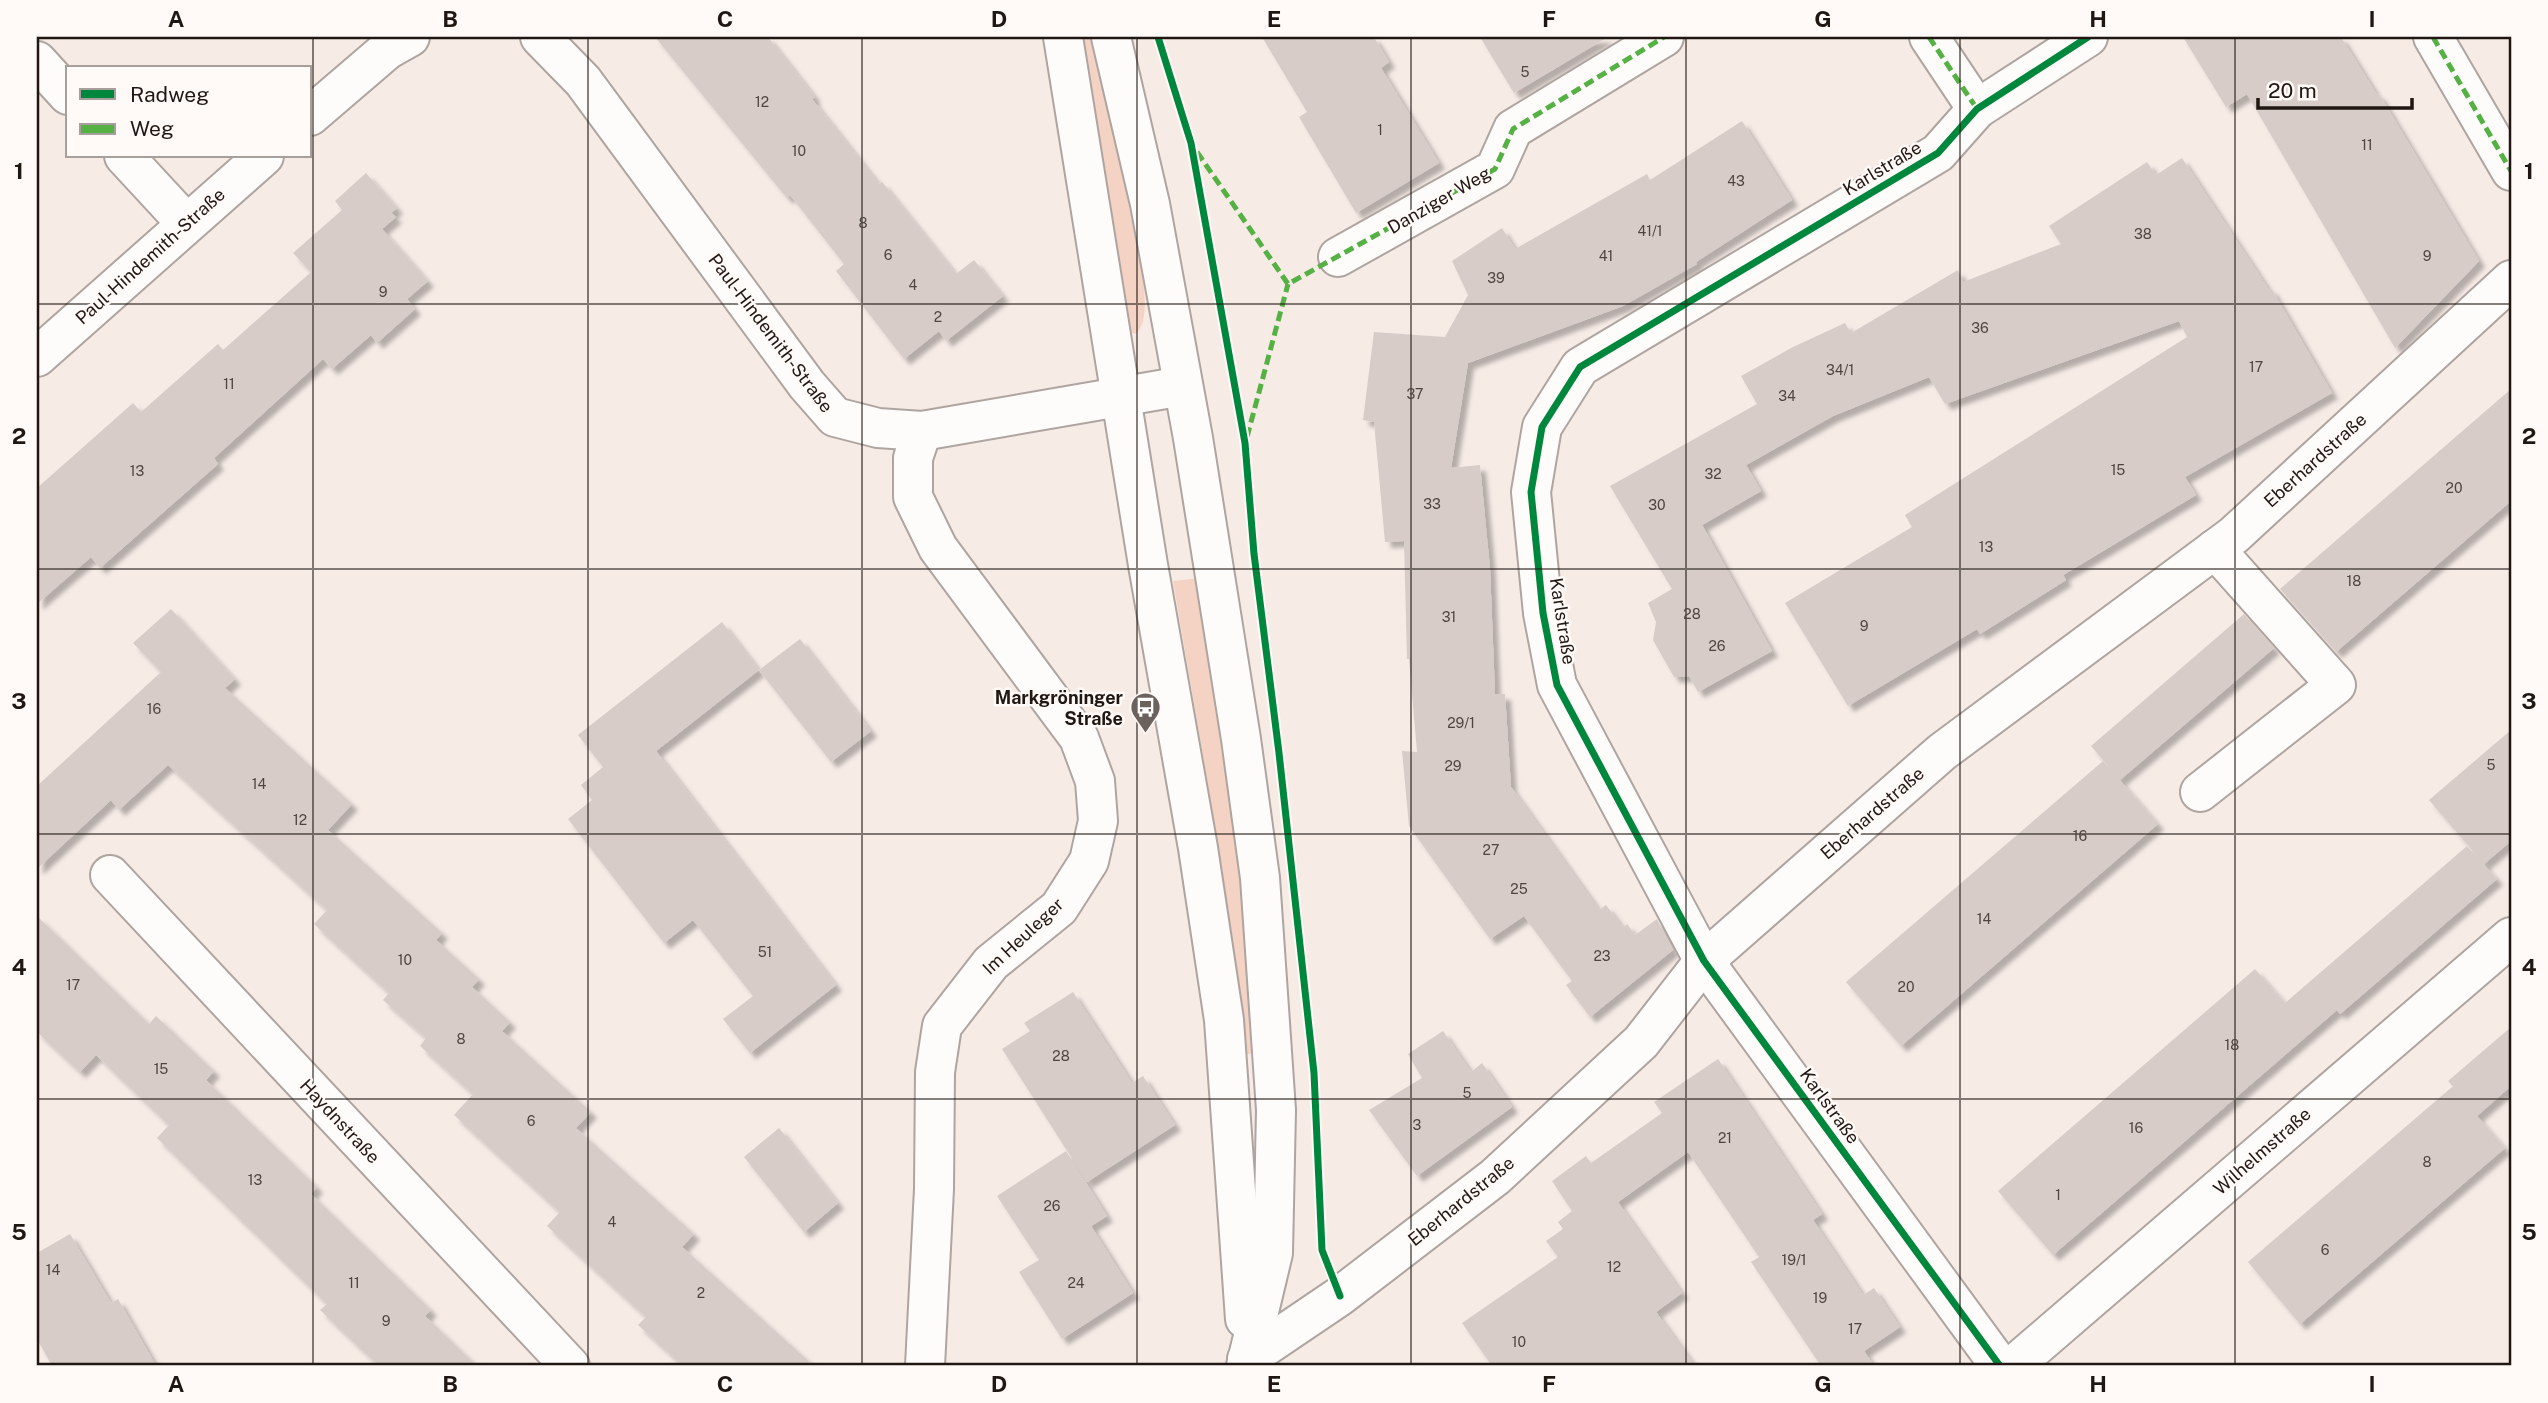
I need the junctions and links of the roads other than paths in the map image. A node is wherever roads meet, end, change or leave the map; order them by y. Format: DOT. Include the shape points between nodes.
graph roads {
  1 [pos="410,37"];
  2 [pos="540,37"];
  3 [pos="1063,37"];
  4 [pos="1111,37"];
  5 [pos="1664,37"];
  6 [pos="1928,37"];
  7 [pos="2088,37"];
  8 [pos="2433,37"];
  9 [pos="37,61"];
  10 [pos="66,93"];
  11 [pos="1977,109"];
  12 [pos="312,115"];
  13 [pos="126,158"];
  14 [pos="262,158"];
  15 [pos="2511,171"];
  16 [pos="186,223"];
  17 [pos="1338,257"];
  18 [pos="2511,280"];
  19 [pos="37,357"];
  20 [pos="1183,386"];
  21 [pos="1122,396"];
  22 [pos="922,431"];
  23 [pos="2215,549"];
  24 [pos="2200,792"];
  25 [pos="110,875"];
  26 [pos="2511,937"];
  27 [pos="1704,961"];
  28 [pos="1247,1363"];
  29 [pos="570,1366"];
  30 [pos="925,1366"];
  31 [pos="2000,1366"];
  32 [pos="2013,1366"];
  1 -- 12 [label="street" via="387,50"];
  2 -- 22 [label="street, Paul-Hindemith-Straße" via="583,81 835,417 878,428"];
  3 -- 21 [label="street"];
  4 -- 20 [label="street" via="1150,204"];
  5 -- 17 [label="street, Danziger Weg" via="1513,129 1496,169"];
  6 -- 11 [label="street"];
  7 -- 11 [label="street, Karlstraße"];
  8 -- 15 [label="street"];
  9 -- 10 [label="street"];
  11 -- 27 [label="street, Karlstraße" via="1938,153 1580,368 1542,427 1531,492 1543,612 1557,685"];
  13 -- 16 [label="street"];
  14 -- 16 [label="street, Paul-Hindemith-Straße"];
  16 -- 19 [label="street, Paul-Hindemith-Straße"];
  18 -- 23 [label="street, Eberhardstraße"];
  20 -- 21 [label="street, Paul-Hindemith-Straße"];
  20 -- 28 [label="street" via="1260,878 1275,1096 1273,1254"];
  21 -- 22 [label="street, Paul-Hindemith-Straße"];
  21 -- 28 [label="street" via="1224,1020"];
  22 -- 30 [label="street, Im Heuleger" via="913,458 913,496 938,548 1079,738 1095,780 1098,821 1089,860 1059,908 991,963 942,1026 934,1072 934,1189"];
  23 -- 24 [label="street" via="2336,685"];
  23 -- 27 [label="street, Eberhardstraße" via="1942,752"];
  25 -- 29 [label="street, Haydnstraße"];
  26 -- 32 [label="street, Wilhelmstraße"];
  27 -- 28 [label="street, Eberhardstraße" via="1641,1042 1494,1177"];
  27 -- 31 [label="street, Karlstraße"];
}
